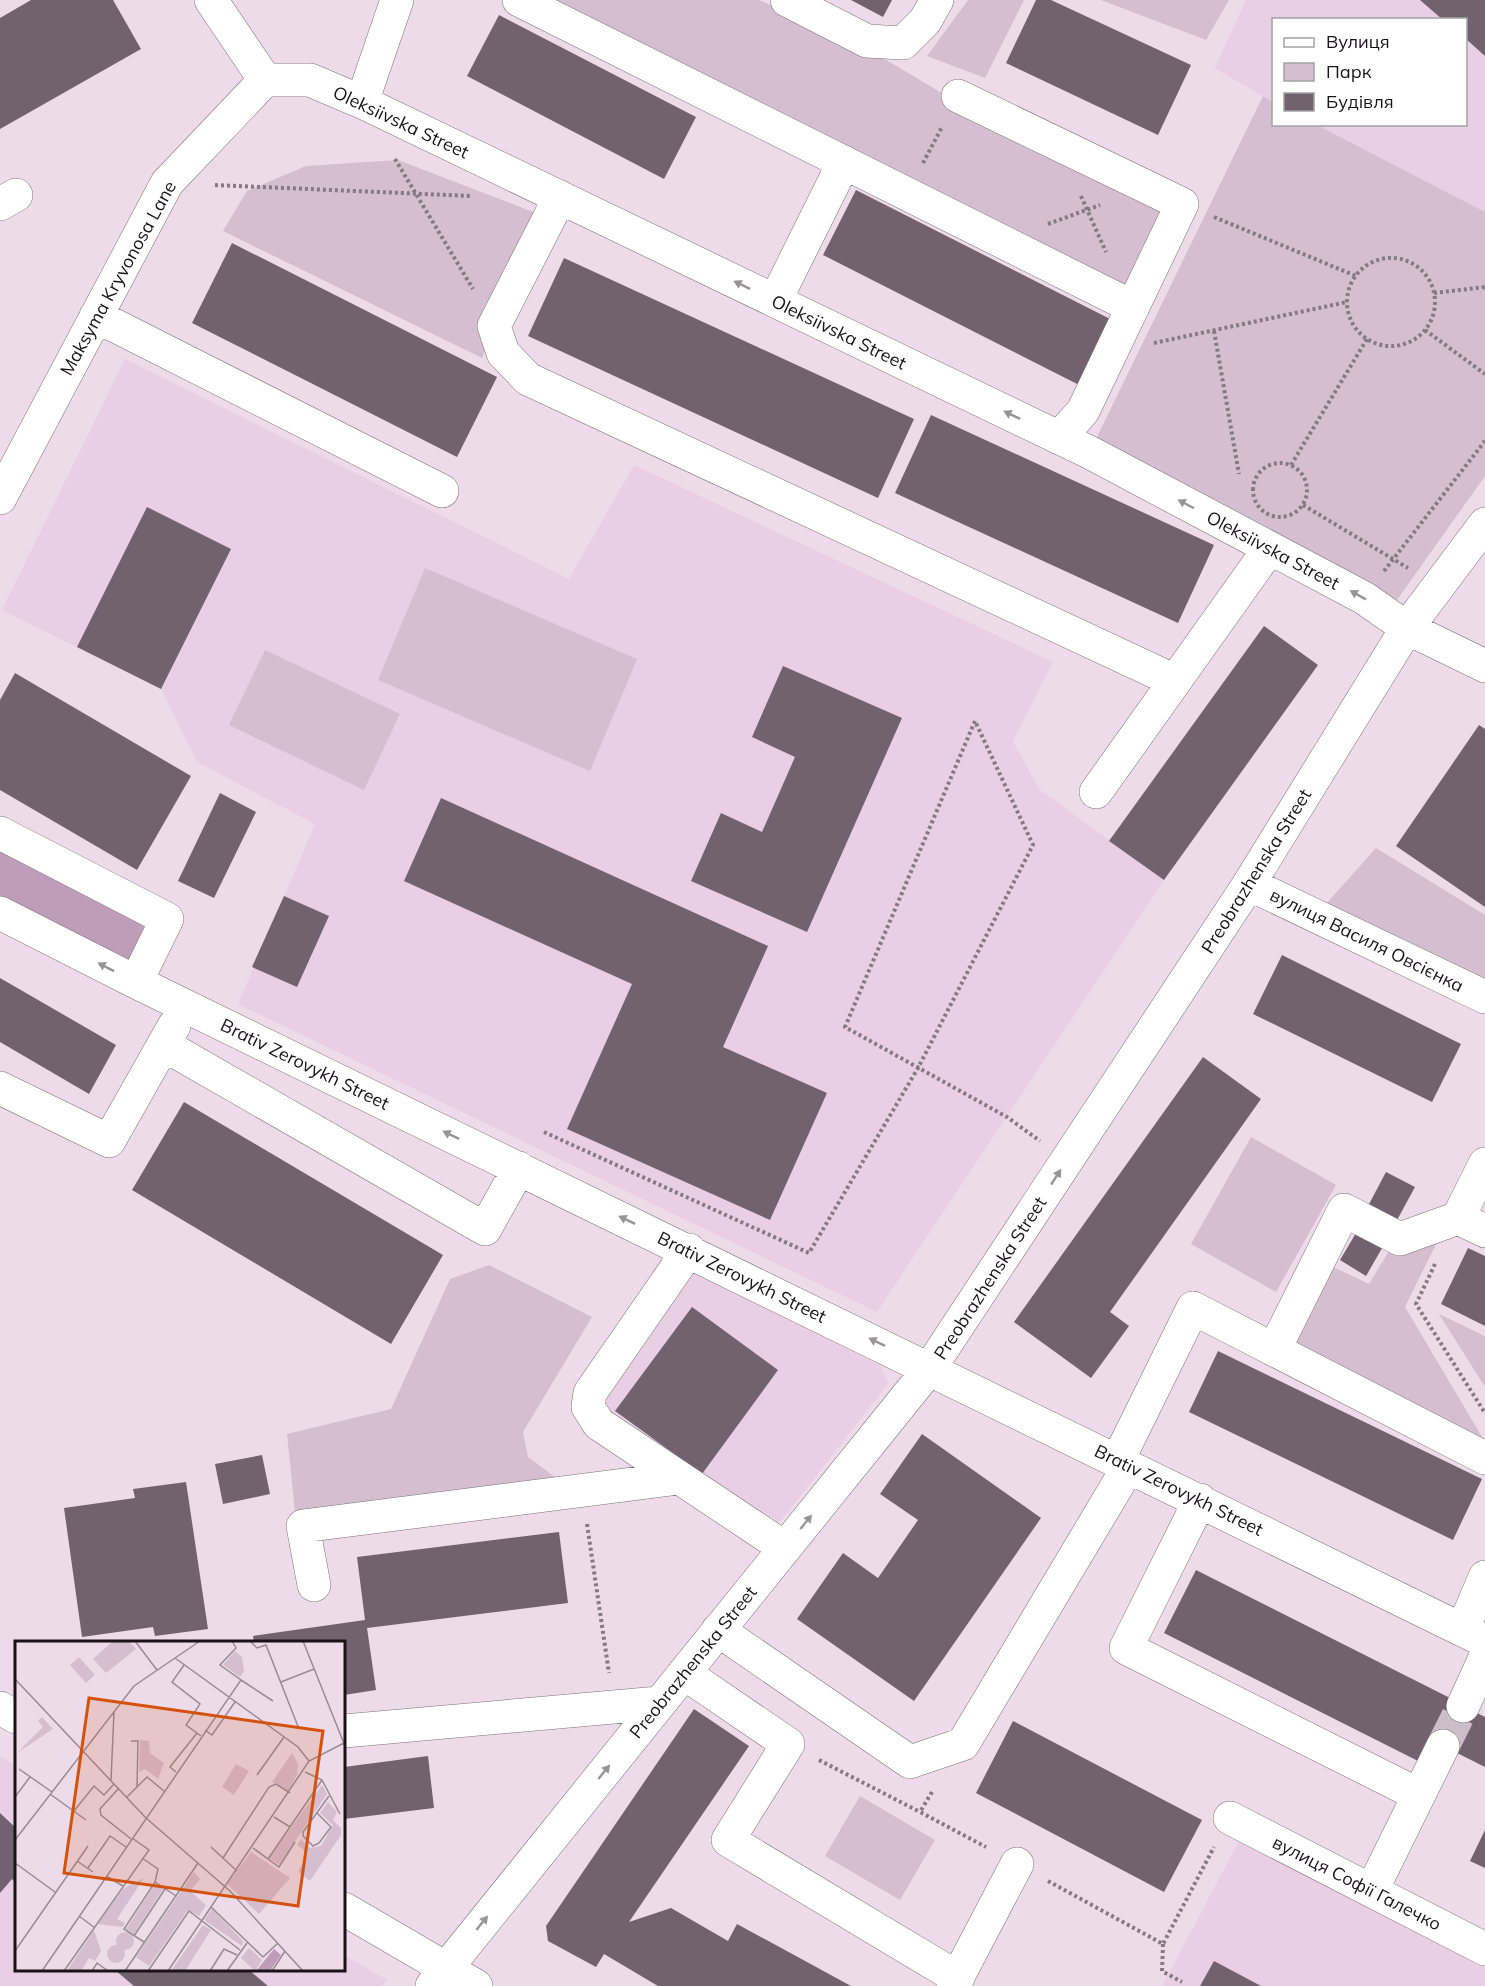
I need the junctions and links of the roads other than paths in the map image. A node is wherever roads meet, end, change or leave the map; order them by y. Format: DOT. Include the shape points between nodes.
graph roads {
  1 [pos="211,0"];
  2 [pos="397,0"];
  3 [pos="519,0"];
  4 [pos="787,0"];
  5 [pos="937,0"];
  6 [pos="265,80"];
  7 [pos="958,96"];
  8 [pos="362,102"];
  9 [pos="844,162"];
  10 [pos="560,197"];
  11 [pos="775,301"];
  12 [pos="1133,306"];
  13 [pos="96,316"];
  14 [pos="1059,438"];
  15 [pos="442,491"];
  16 [pos="0,498"];
  17 [pos="1485,524"];
  18 [pos="1269,549"];
  19 [pos="1407,628"];
  20 [pos="1485,666"];
  21 [pos="1175,681"];
  22 [pos="1096,792"];
  23 [pos="0,833"];
  24 [pos="1249,884"];
  25 [pos="0,912"];
  26 [pos="136,982"];
  27 [pos="1485,996"];
  28 [pos="186,1006"];
  29 [pos="164,1045"];
  30 [pos="0,1088"];
  31 [pos="1485,1164"];
  32 [pos="519,1168"];
  33 [pos="1472,1224"];
  34 [pos="688,1250"];
  35 [pos="1274,1350"];
  36 [pos="930,1368"];
  37 [pos="1485,1458"];
  38 [pos="1124,1463"];
  39 [pos="679,1478"];
  40 [pos="1200,1500"];
  41 [pos="785,1548"];
  42 [pos="1485,1577"];
  43 [pos="314,1585"];
  44 [pos="718,1630"];
  45 [pos="1474,1635"];
  46 [pos="1485,1658"];
  47 [pos="684,1673"];
  48 [pos="659,1703"];
  49 [pos="1463,1706"];
  50 [pos="0,1707"];
  51 [pos="15,1716"];
  52 [pos="345,1731"];
  53 [pos="1443,1746"];
  54 [pos="1419,1795"];
  55 [pos="1230,1818"];
  56 [pos="1017,1864"];
  57 [pos="1372,1890"];
  58 [pos="345,1910"];
  59 [pos="1485,1949"];
  60 [pos="438,1977"];
  61 [pos="956,1982"];
  62 [pos="476,1986"];
  1 -- 6 [label="street"];
  2 -- 8 [label="street"];
  3 -- 9 [label="street"];
  4 -- 5 [label="street" via="867,41 903,43"];
  6 -- 8 [label="street, Oleksiivska Street" via="310,80"];
  6 -- 13 [label="street, Maksyma Kryvonosa Lane" via="166,183"];
  7 -- 12 [label="street" via="1182,204"];
  8 -- 10 [label="street, Oleksiivska Street"];
  9 -- 11 [label="street"];
  9 -- 12 [label="street"];
  11 -- 10 [label="street, Oleksiivska Street, one-way"];
  10 -- 21 [label="street" via="494,326 503,352 528,379"];
  14 -- 11 [label="street, Oleksiivska Street, one-way"];
  12 -- 14 [label="street" via="1083,411"];
  13 -- 15 [label="street"];
  13 -- 16 [label="street, Maksyma Kryvonosa Lane"];
  18 -- 14 [label="street, Oleksiivska Street, one-way"];
  17 -- 19 [label="street, Preobrazhenska Street"];
  19 -- 18 [label="street, Oleksiivska Street, one-way" via="1364,598"];
  18 -- 21 [label="street"];
  19 -- 20 [label="street, Oleksiivska Street"];
  19 -- 24 [label="street, Preobrazhenska Street"];
  21 -- 22 [label="street"];
  23 -- 26 [label="street" via="167,919"];
  24 -- 27 [label="street, вулиця Василя Овсієнка"];
  36 -- 24 [label="street, Preobrazhenska Street, one-way"];
  26 -- 25 [label="street, Brativ Zerovykh Street, one-way"];
  26 -- 28 [label="street, Brativ Zerovykh Street"];
  28 -- 29 [label="street"];
  32 -- 28 [label="street, Brativ Zerovykh Street, one-way"];
  29 -- 30 [label="street" via="109,1141"];
  29 -- 32 [label="street" via="485,1229"];
  31 -- 33 [label="street"];
  34 -- 32 [label="street, Brativ Zerovykh Street, one-way"];
  33 -- 35 [label="street" via="1400,1239 1344,1210"];
  36 -- 34 [label="street, Brativ Zerovykh Street, one-way"];
  34 -- 39 [label="street" via="590,1393 588,1407 599,1424"];
  35 -- 37 [label="street"];
  35 -- 38 [label="street" via="1192,1308"];
  36 -- 38 [label="street, Brativ Zerovykh Street"];
  41 -- 36 [label="street, Preobrazhenska Street, one-way"];
  38 -- 40 [label="street, Brativ Zerovykh Street"];
  38 -- 44 [label="street" via="963,1744 910,1762"];
  39 -- 41 [label="street"];
  39 -- 43 [label="street" via="303,1526"];
  40 -- 45 [label="street, Brativ Zerovykh Street"];
  40 -- 54 [label="street" via="1126,1647"];
  41 -- 44 [label="street, Preobrazhenska Street"];
  42 -- 45 [label="street"];
  44 -- 47 [label="street, Preobrazhenska Street"];
  46 -- 49 [label="street"];
  47 -- 48 [label="street, Preobrazhenska Street"];
  47 -- 61 [label="street" via="788,1744 728,1840"];
  48 -- 52 [label="street"];
  60 -- 48 [label="street, Preobrazhenska Street, one-way"];
  50 -- 51 [label="street"];
  53 -- 54 [label="street"];
  54 -- 57 [label="street"];
  55 -- 57 [label="street, вулиця Софії Галечко"];
  56 -- 61 [label="street"];
  57 -- 59 [label="street, вулиця Софії Галечко"];
  58 -- 60 [label="street"];
  60 -- 62 [label="street"];
}
